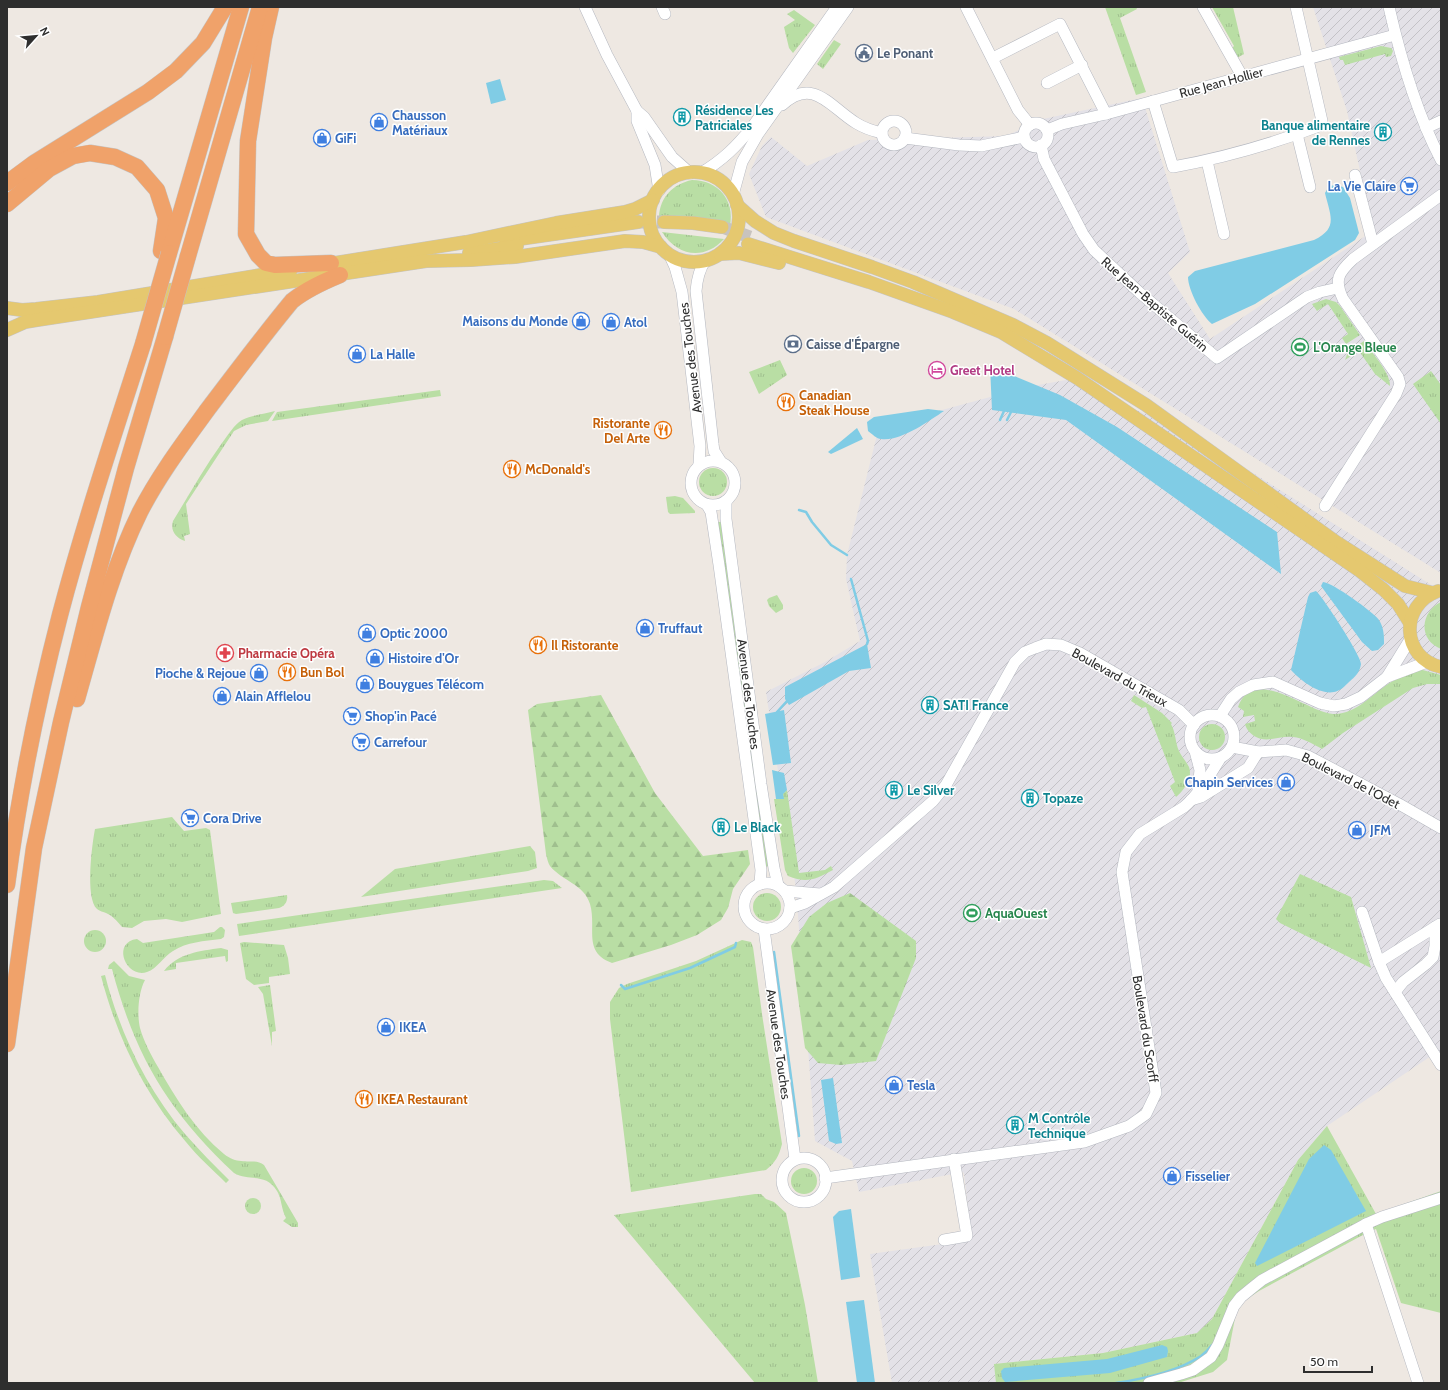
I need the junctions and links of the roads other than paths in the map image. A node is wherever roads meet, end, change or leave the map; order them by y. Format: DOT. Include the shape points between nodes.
graph roads {
  1 [pos="225,7"];
  2 [pos="241,7"];
  3 [pos="260,7"];
  4 [pos="271,7"];
  5 [pos="585,7"];
  6 [pos="837,7"];
  7 [pos="848,7"];
  8 [pos="966,7"];
  9 [pos="1203,7"];
  10 [pos="1296,7"];
  11 [pos="1389,7"];
  12 [pos="1396,35"];
  13 [pos="993,58"];
  14 [pos="1307,59"];
  15 [pos="1082,65"];
  16 [pos="1242,76"];
  17 [pos="1047,83"];
  18 [pos="1153,101"];
  19 [pos="637,111"];
  20 [pos="774,113"];
  21 [pos="1106,114"];
  22 [pos="1441,121"];
  23 [pos="1030,125"];
  24 [pos="1426,128"];
  25 [pos="1046,130"];
  26 [pos="882,133"];
  27 [pos="1297,134"];
  28 [pos="1024,137"];
  29 [pos="905,138"];
  30 [pos="1041,145"];
  31 [pos="1441,160"];
  32 [pos="1207,161"];
  33 [pos="696,173"];
  34 [pos="1355,175"];
  35 [pos="7,183"];
  36 [pos="1310,187"];
  37 [pos="656,195"];
  38 [pos="1441,195"];
  39 [pos="735,200"];
  40 [pos="7,204"];
  41 [pos="664,224"];
  42 [pos="721,231"];
  43 [pos="1224,234"];
  44 [pos="1373,244"];
  45 [pos="665,251"];
  46 [pos="165,253"];
  47 [pos="720,254"];
  48 [pos="426,261"];
  49 [pos="705,261"];
  50 [pos="335,269"];
  51 [pos="258,276"];
  52 [pos="1338,288"];
  53 [pos="948,298"];
  54 [pos="924,302"];
  55 [pos="7,308"];
  56 [pos="7,330"];
  57 [pos="721,462"];
  58 [pos="699,465"];
  59 [pos="726,501"];
  60 [pos="707,505"];
  61 [pos="1326,506"];
  62 [pos="1437,592"];
  63 [pos="1410,623"];
  64 [pos="1411,638"];
  65 [pos="1427,662"];
  66 [pos="1441,668"];
  67 [pos="1387,677"];
  68 [pos="1220,716"];
  69 [pos="1194,725"];
  70 [pos="1232,747"];
  71 [pos="1195,750"];
  72 [pos="1258,752"];
  73 [pos="1221,757"];
  74 [pos="1194,796"];
  75 [pos="1441,828"];
  76 [pos="34,848"];
  77 [pos="760,884"];
  78 [pos="7,885"];
  79 [pos="782,888"];
  80 [pos="822,894"];
  81 [pos="790,908"];
  82 [pos="1362,912"];
  83 [pos="1438,925"];
  84 [pos="764,929"];
  85 [pos="1379,962"];
  86 [pos="1395,992"];
  87 [pos="7,1044"];
  88 [pos="1441,1065"];
  89 [pos="795,1159"];
  90 [pos="954,1160"];
  91 [pos="826,1178"];
  92 [pos="1441,1198"];
  93 [pos="1366,1224"];
  94 [pos="944,1240"];
  95 [pos="1149,1383"];
  96 [pos="1418,1383"];
  1 -- 35 [label="highway" via="203,43 176,71 148,92 34,163"];
  2 -- 46 [label="highway"];
  3 -- 76 [label="highway, bridge" via="126,468 61,722"];
  4 -- 50 [label="highway" via="248,140 246,234 258,255 266,263 275,266"];
  5 -- 19 [label="street"];
  6 -- 33 [label="street" via="738,144 722,159"];
  7 -- 20 [label="street"];
  8 -- 13 [label="street"];
  9 -- 16 [label="street"];
  10 -- 14 [label="street"];
  11 -- 12 [label="street"];
  12 -- 14 [label="street, Rue Jean Hollier"];
  12 -- 24 [label="street" via="1413,97"];
  13 -- 15 [label="street" via="1060,24"];
  13 -- 23 [label="street" via="1018,110"];
  14 -- 16 [label="street, Rue Jean Hollier"];
  14 -- 27 [label="street" via="1322,121 1319,126"];
  15 -- 17 [label="street"];
  15 -- 21 [label="street"];
  16 -- 18 [label="street, Rue Jean Hollier"];
  18 -- 21 [label="street, Rue Jean Hollier"];
  18 -- 32 [label="street" via="1173,166"];
  19 -- 33 [label="street" via="672,157"];
  19 -- 37 [label="street" via="637,120 655,165"];
  20 -- 26 [label="street" via="799,94 818,95 856,123"];
  20 -- 39 [label="street" via="742,162"];
  21 -- 25 [label="street, Rue Jean Hollier"];
  22 -- 24 [label="street"];
  23 -- 25 [label="street" via="1036,123"];
  23 -- 28 [label="street" via="1025,130"];
  24 -- 31 [label="street"];
  25 -- 30 [label="street" via="1048,136"];
  26 -- 29 [label="street" via="883,138 891,145 901,143"];
  26 -- 29 [label="street" via="886,124 897,122 906,132"];
  27 -- 32 [label="street"];
  27 -- 36 [label="street"];
  28 -- 29 [label="street" via="981,146"];
  28 -- 30 [label="street" via="1031,146"];
  30 -- 52 [label="street, Rue Jean-Baptiste Guérin" via="1044,159 1094,250 1217,358 1307,297"];
  32 -- 43 [label="street"];
  33 -- 37 [label="main road" via="680,175 670,180"];
  33 -- 39 [label="main road" via="719,180"];
  34 -- 44 [label="street"];
  37 -- 45 [label="main road" via="650,210 650,225 653,235"];
  37 -- 50 [label="main road" via="635,209 625,212 556,223"];
  38 -- 44 [label="street"];
  39 -- 47 [label="main road" via="739,219 736,232 730,244"];
  39 -- 53 [label="main road" via="755,221 774,233 913,282"];
  40 -- 46 [label="highway" via="49,169 73,156 90,153 116,156 137,167 157,190 166,218"];
  41 -- 42 [label="main road"];
  44 -- 52 [label="street" via="1342,268"];
  45 -- 48 [label="main road" via="643,242 625,241 496,259"];
  45 -- 49 [label="main road" via="686,261"];
  45 -- 58 [label="street, Avenue des Touches" via="675,266 682,292 700,446"];
  46 -- 78 [label="highway, bridge" via="60,615 16,820"];
  47 -- 49 [label="main road"];
  47 -- 54 [label="main road" via="740,253 868,290"];
  48 -- 50 [label="main road"];
  48 -- 51 [label="main road" via="639,226 563,232 327,269"];
  49 -- 57 [label="street, Avenue des Touches" via="700,268 696,290 714,451"];
  50 -- 51 [label="main road"];
  50 -- 56 [label="main road" via="284,282 26,322"];
  50 -- 76 [label="highway" via="292,301 173,457 143,506 112,579"];
  51 -- 55 [label="main road" via="98,302 22,310"];
  52 -- 61 [label="street" via="1343,299 1398,377 1400,384"];
  53 -- 54 [label="main road" via="749,241"];
  53 -- 62 [label="main road" via="1013,325 1047,343 1146,405 1336,542 1405,586"];
  54 -- 63 [label="main road" via="1001,332 1077,378 1360,571 1398,604"];
  57 -- 58 [label="street" via="712,460"];
  57 -- 59 [label="street" via="732,471 735,481 734,492"];
  58 -- 60 [label="street" via="691,478 691,488 697,499"];
  59 -- 60 [label="street" via="717,505"];
  59 -- 79 [label="street, Avenue des Touches" via="727,530 761,784 774,868"];
  60 -- 77 [label="street, Avenue des Touches" via="712,520 726,612 761,870"];
  62 -- 63 [label="main road" via="1419,604"];
  63 -- 64 [label="main road"];
  64 -- 65 [label="main road" via="1414,647"];
  64 -- 67 [label="street"];
  65 -- 66 [label="main road"];
  65 -- 67 [label="street"];
  67 -- 68 [label="street" via="1360,697 1346,704 1334,706 1320,703 1273,682 1253,685 1231,699"];
  68 -- 69 [label="street" via="1205,716"];
  68 -- 70 [label="street" via="1231,726 1234,733"];
  69 -- 71 [label="street" via="1190,738"];
  69 -- 80 [label="street, Boulevard du Trieux" via="1179,710 1080,652 1061,645 1046,644 1025,652 1016,662 946,785 933,801 834,887"];
  70 -- 72 [label="street, Boulevard de l'Odet"];
  70 -- 73 [label="street"];
  71 -- 73 [label="street" via="1206,758"];
  71 -- 74 [label="street" via="1200,770"];
  72 -- 74 [label="street" via="1248,768 1201,797"];
  72 -- 75 [label="street, Boulevard de l'Odet" via="1286,750 1308,756"];
  73 -- 74 [label="street, Boulevard du Scorff" via="1205,784"];
  74 -- 90 [label="street, Boulevard du Scorff" via="1184,807 1140,834 1126,852 1122,872 1156,1093 1146,1114 1129,1126 1084,1142"];
  76 -- 87 [label="highway"];
  77 -- 79 [label="street" via="769,883"];
  77 -- 84 [label="street" via="749,891 744,908 752,924"];
  79 -- 80 [label="street" via="803,894"];
  79 -- 81 [label="street" via="789,899"];
  80 -- 81 [label="street, Boulevard du Trieux"];
  81 -- 84 [label="street" via="788,917 782,924"];
  82 -- 85 [label="street"];
  83 -- 85 [label="street"];
  83 -- 86 [label="street" via="1433,957"];
  84 -- 89 [label="street, Avenue des Touches"];
  85 -- 86 [label="street"];
  86 -- 88 [label="street"];
  89 -- 91 [label="street" via="816,1161"];
  89 -- 91 [label="street" via="784,1169 782,1175 783,1188 793,1199 802,1202 814,1199 824,1189"];
  90 -- 91 [label="street, Boulevard du Scorff"];
  90 -- 94 [label="street" via="967,1236"];
  92 -- 93 [label="street"];
  93 -- 95 [label="street" via="1262,1280 1234,1306 1211,1357 1192,1370"];
  93 -- 96 [label="street"];
}
